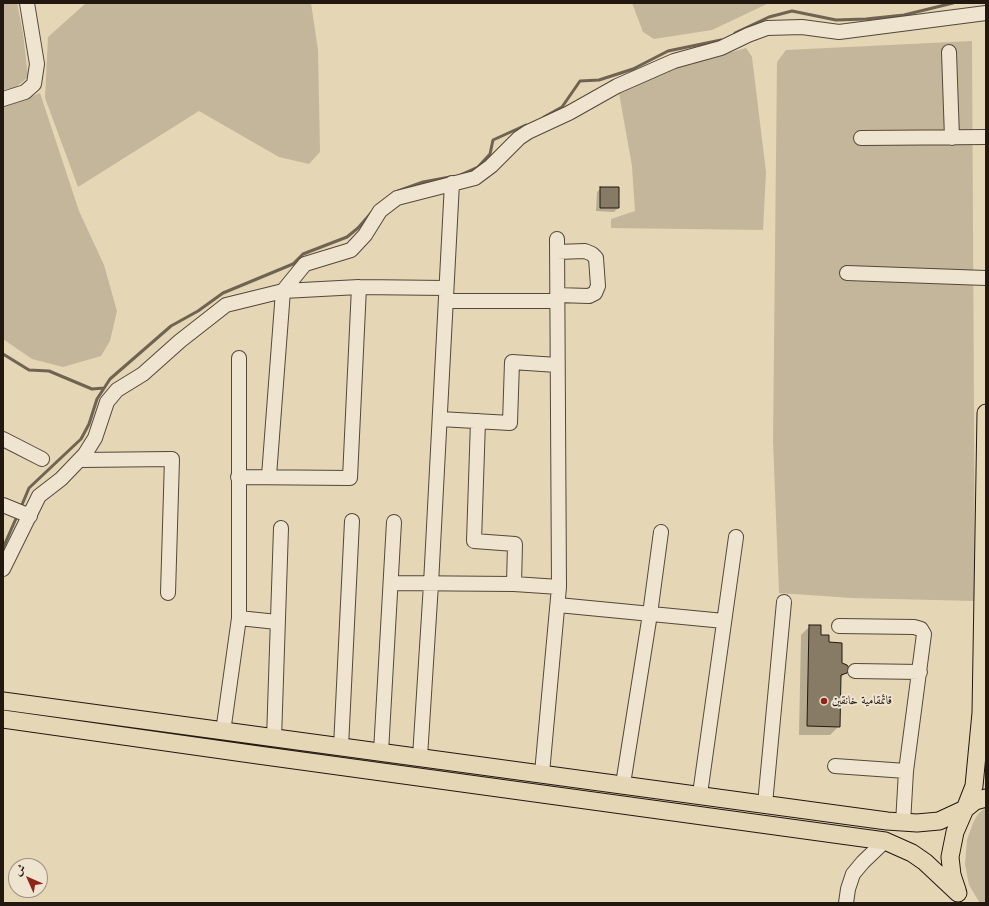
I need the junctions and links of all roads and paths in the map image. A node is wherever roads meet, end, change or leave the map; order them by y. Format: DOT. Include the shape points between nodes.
graph roads {
  1 [pos="27,3"];
  2 [pos="986,13"];
  3 [pos="949,52"];
  4 [pos="3,99"];
  5 [pos="986,137"];
  6 [pos="861,138"];
  7 [pos="952,138"];
  8 [pos="452,183"];
  9 [pos="847,273"];
  10 [pos="986,278"];
  11 [pos="359,287"];
  12 [pos="283,290"];
  13 [pos="446,294"];
  14 [pos="557,298"];
  15 [pos="239,358"];
  16 [pos="557,365"];
  17 [pos="986,413"];
  18 [pos="440,418"];
  19 [pos="478,421"];
  20 [pos="3,440"];
  21 [pos="42,458"];
  22 [pos="80,460"];
  23 [pos="238,476"];
  24 [pos="269,476"];
  25 [pos="18,511"];
  26 [pos="352,520"];
  27 [pos="394,522"];
  28 [pos="281,528"];
  29 [pos="660,532"];
  30 [pos="736,537"];
  31 [pos="3,569"];
  32 [pos="391,584"];
  33 [pos="431,584"];
  34 [pos="514,584"];
  35 [pos="559,587"];
  36 [pos="168,593"];
  37 [pos="784,602"];
  38 [pos="558,605"];
  39 [pos="650,614"];
  40 [pos="239,618"];
  41 [pos="724,621"];
  42 [pos="277,622"];
  43 [pos="839,626"];
  44 [pos="855,671"];
  45 [pos="920,672"];
  46 [pos="3,701"];
  47 [pos="3,719"];
  48 [pos="227,732"];
  49 [pos="268,737"];
  50 [pos="341,747"];
  51 [pos="228,750"];
  52 [pos="381,752"];
  53 [pos="258,756"];
  54 [pos="420,757"];
  55 [pos="834,766"];
  56 [pos="906,771"];
  57 [pos="542,773"];
  58 [pos="623,784"];
  59 [pos="705,795"];
  60 [pos="986,798"];
  61 [pos="766,804"];
  62 [pos="965,809"];
  63 [pos="706,816"];
  64 [pos="903,823"];
  65 [pos="885,841"];
  66 [pos="961,900"];
  67 [pos="846,903"];
  1 -- 4 [label="street" via="37,64 34,84 25,92"];
  2 -- 8 [label="street" via="839,32 802,27 767,28 617,86 528,132 475,178"];
  3 -- 7 [label="street"];
  5 -- 7 [label="street"];
  6 -- 7 [label="street"];
  8 -- 12 [label="street" via="396,198 380,212 365,235 351,250 305,264"];
  8 -- 13 [label="street"];
  9 -- 10 [label="street"];
  11 -- 12 [label="street"];
  11 -- 13 [label="street"];
  11 -- 24 [label="street" via="350,478"];
  12 -- 22 [label="street" via="226,305 143,374 117,390 107,402 95,438"];
  12 -- 24 [label="street"];
  13 -- 14 [label="street"];
  13 -- 18 [label="street"];
  14 -- 14 [label="street" via="557,245 592,254 596,258 598,286 595,293 589,296"];
  14 -- 16 [label="street"];
  15 -- 23 [label="street"];
  16 -- 19 [label="street" via="512,362 510,423"];
  16 -- 35 [label="street"];
  17 -- 62 [label="main road" via="980,713 974,786"];
  18 -- 19 [label="street"];
  18 -- 33 [label="street"];
  19 -- 34 [label="street" via="474,541 515,544"];
  20 -- 21 [label="street"];
  22 -- 25 [label="street" via="61,479"];
  22 -- 36 [label="street" via="172,459"];
  23 -- 24 [label="street"];
  23 -- 40 [label="street"];
  25 -- 31 [label="street"];
  26 -- 50 [label="street"];
  27 -- 32 [label="street"];
  28 -- 42 [label="street"];
  29 -- 39 [label="street"];
  30 -- 41 [label="street"];
  32 -- 33 [label="street"];
  32 -- 52 [label="street"];
  33 -- 34 [label="street"];
  33 -- 54 [label="street"];
  34 -- 35 [label="street"];
  35 -- 38 [label="street"];
  37 -- 61 [label="street"];
  38 -- 39 [label="street"];
  38 -- 57 [label="street"];
  39 -- 41 [label="street"];
  39 -- 58 [label="street"];
  40 -- 42 [label="street"];
  40 -- 48 [label="street"];
  41 -- 59 [label="street"];
  42 -- 49 [label="street"];
  43 -- 45 [label="street" via="921,629 924,634"];
  44 -- 45 [label="street"];
  45 -- 56 [label="street"];
  46 -- 48 [label="main road"];
  47 -- 51 [label="main road"];
  48 -- 49 [label="main road"];
  48 -- 51 [label="main road" via="235,741"];
  49 -- 50 [label="main road"];
  49 -- 53 [label="main road" via="257,738 253,745"];
  50 -- 52 [label="main road"];
  51 -- 53 [label="main road"];
  52 -- 54 [label="main road"];
  53 -- 63 [label="main road"];
  54 -- 57 [label="main road"];
  55 -- 56 [label="street"];
  56 -- 64 [label="street"];
  57 -- 58 [label="main road"];
  58 -- 59 [label="main road"];
  59 -- 61 [label="main road"];
  59 -- 63 [label="main road"];
  60 -- 62 [label="main road" via="975,801"];
  61 -- 64 [label="main road"];
  62 -- 64 [label="main road" via="939,820"];
  62 -- 66 [label="main road" via="955,832 950,857 952,875"];
  63 -- 65 [label="main road"];
  65 -- 66 [label="main road" via="912,852 926,862"];
  65 -- 67 [label="street" via="853,874"];
}
